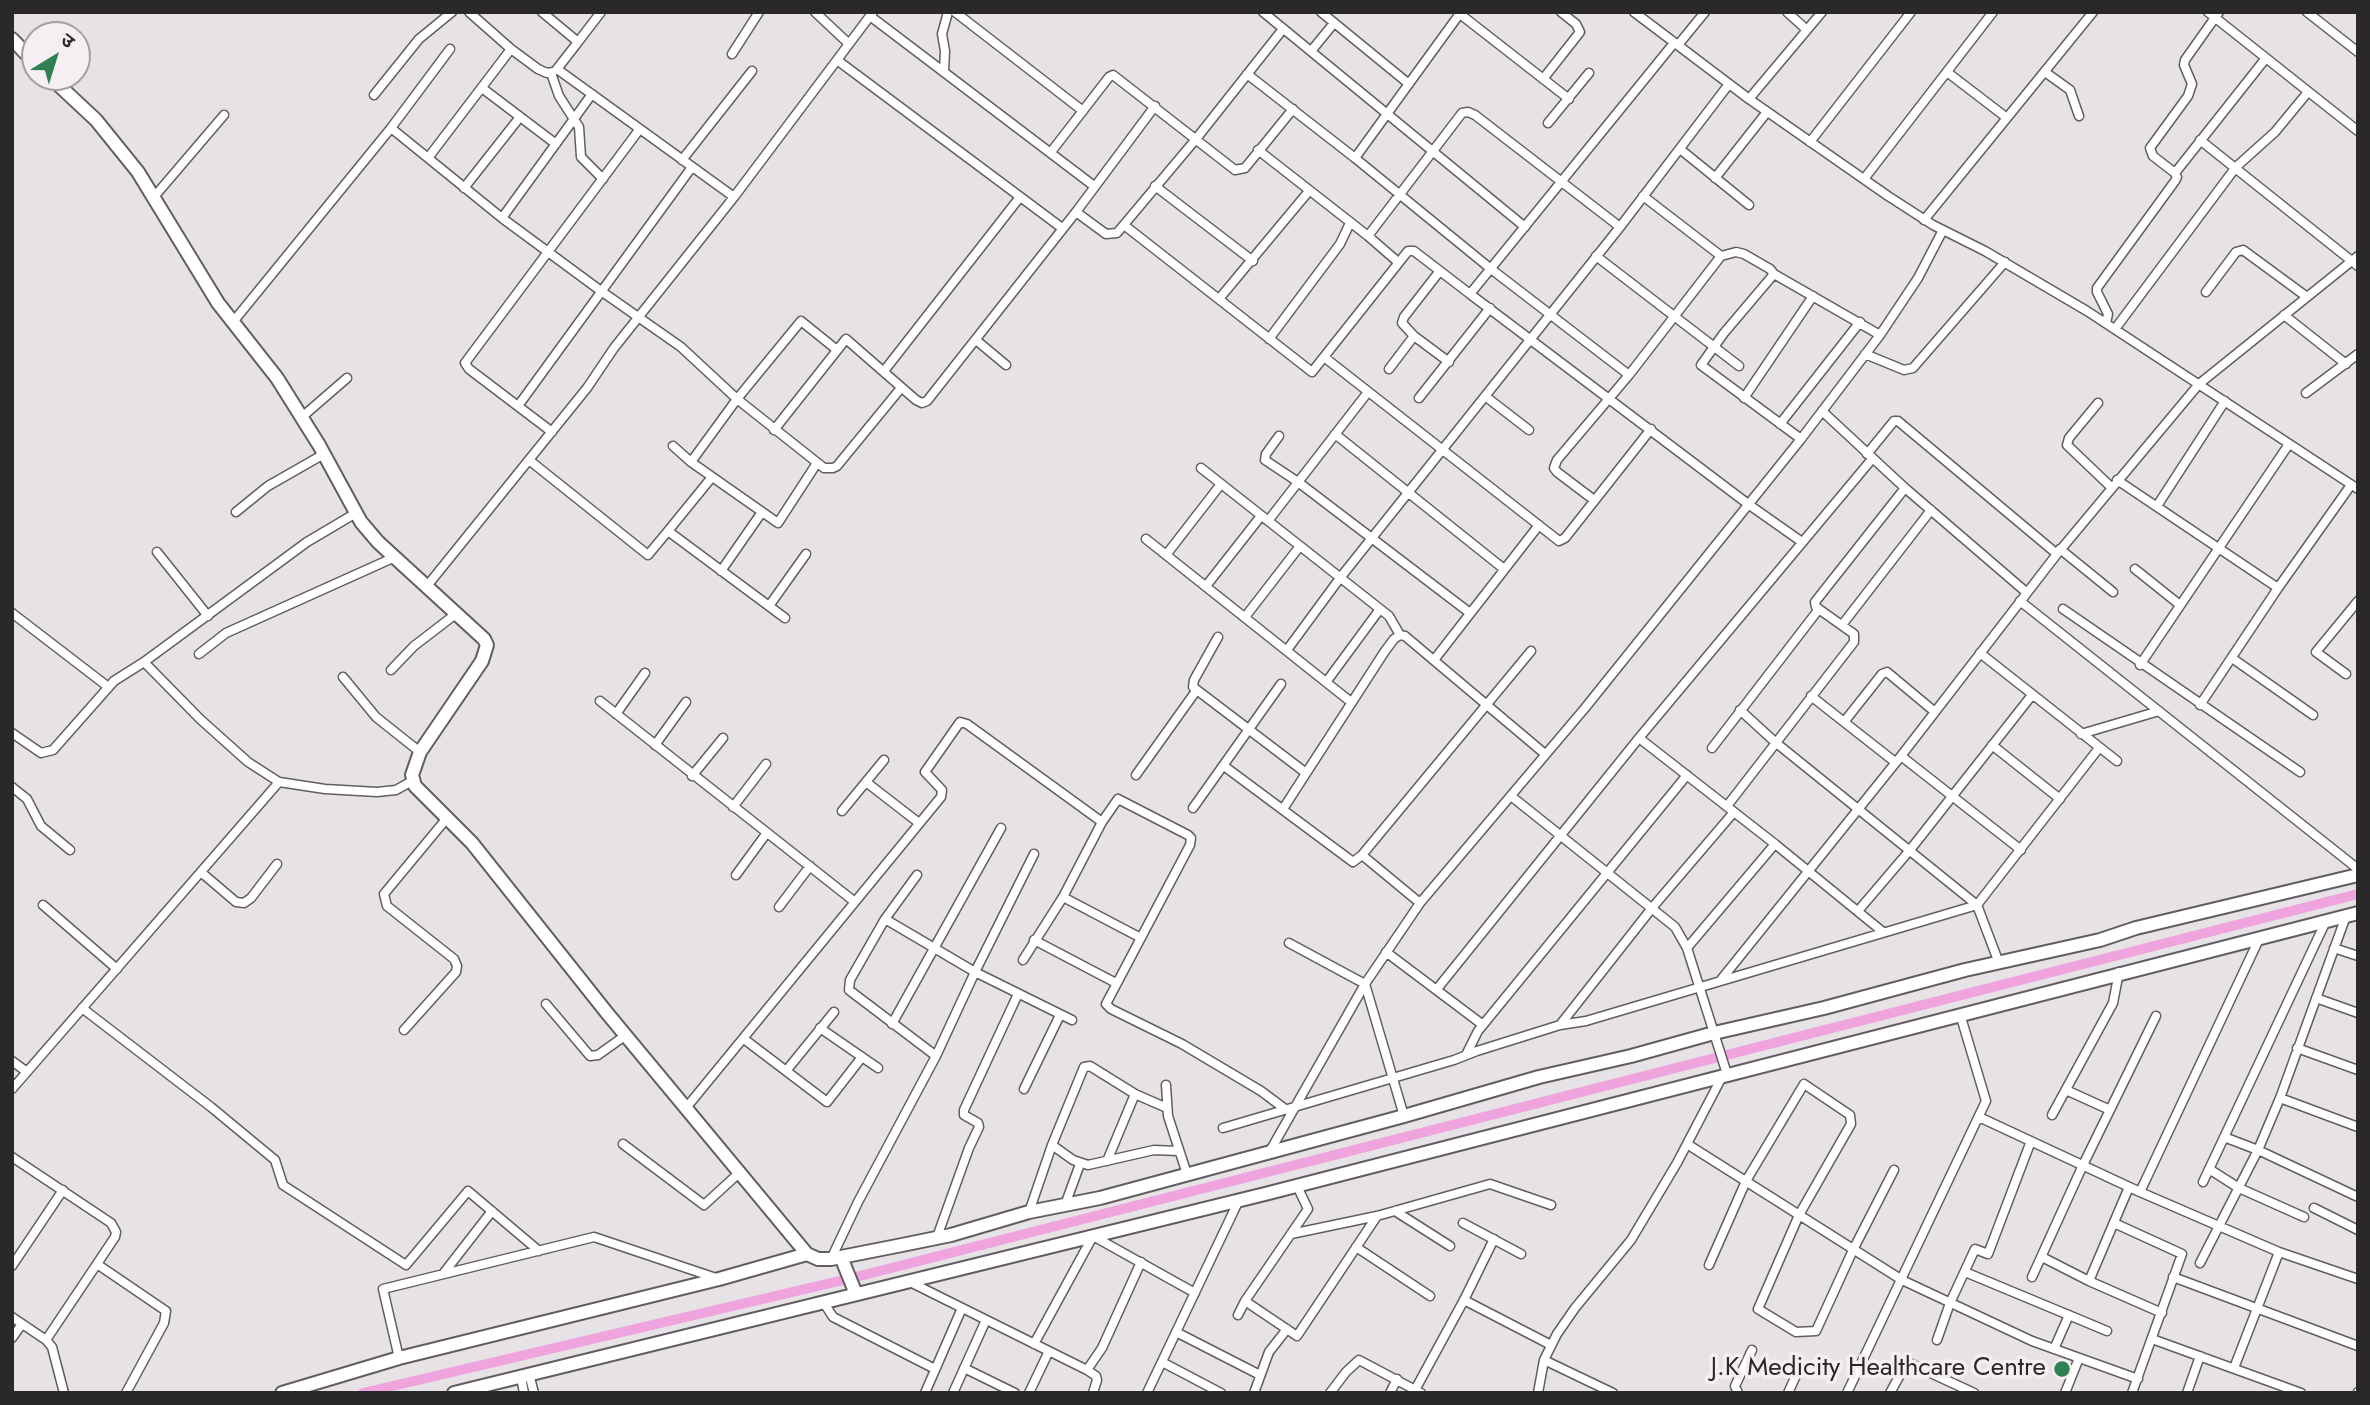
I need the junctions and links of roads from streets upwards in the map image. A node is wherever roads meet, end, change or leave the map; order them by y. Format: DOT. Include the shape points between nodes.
graph roads {
  1 [pos="452,12"];
  2 [pos="470,12"];
  3 [pos="542,12"];
  4 [pos="601,12"];
  5 [pos="815,12"];
  6 [pos="948,12"];
  7 [pos="955,12"];
  8 [pos="1263,12"];
  9 [pos="1321,12"];
  10 [pos="1561,12"];
  11 [pos="1634,12"];
  12 [pos="1705,12"];
  13 [pos="1787,12"];
  14 [pos="1822,12"];
  15 [pos="1910,12"];
  16 [pos="2307,12"];
  17 [pos="757,13"];
  18 [pos="872,14"];
  19 [pos="1457,14"];
  20 [pos="1987,14"];
  21 [pos="2089,14"];
  22 [pos="2214,14"];
  23 [pos="1334,23"];
  24 [pos="1283,29"];
  25 [pos="1807,30"];
  26 [pos="578,42"];
  27 [pos="848,43"];
  28 [pos="1676,44"];
  29 [pos="450,49"];
  30 [pos="510,49"];
  31 [pos="1312,50"];
  32 [pos="2358,52"];
  33 [pos="732,54"];
  34 [pos="2266,58"];
  35 [pos="836,60"];
  36 [pos="554,71"];
  37 [pos="752,71"];
  38 [pos="944,71"];
  39 [pos="1947,72"];
  40 [pos="2045,72"];
  41 [pos="1588,73"];
  42 [pos="1247,74"];
  43 [pos="1543,79"];
  44 [pos="1409,84"];
  45 [pos="1730,84"];
  46 [pos="482,88"];
  47 [pos="65,91"];
  48 [pos="2308,92"];
  49 [pos="593,94"];
  50 [pos="374,95"];
  51 [pos="1569,99"];
  52 [pos="1748,99"];
  53 [pos="1155,106"];
  54 [pos="1293,108"];
  55 [pos="1083,111"];
  56 [pos="1767,112"];
  57 [pos="1388,114"];
  58 [pos="224,115"];
  59 [pos="2079,116"];
  60 [pos="520,117"];
  61 [pos="575,118"];
  62 [pos="2007,118"];
  63 [pos="1548,123"];
  64 [pos="2356,126"];
  65 [pos="391,128"];
  66 [pos="639,130"];
  67 [pos="1196,139"];
  68 [pos="2200,140"];
  69 [pos="1810,142"];
  70 [pos="556,144"];
  71 [pos="1679,149"];
  72 [pos="1258,150"];
  73 [pos="1051,152"];
  74 [pos="1433,152"];
  75 [pos="428,158"];
  76 [pos="1355,158"];
  77 [pos="682,160"];
  78 [pos="692,167"];
  79 [pos="2236,167"];
  80 [pos="2175,173"];
  81 [pos="1715,178"];
  82 [pos="1864,179"];
  83 [pos="603,180"];
  84 [pos="1562,182"];
  85 [pos="1094,186"];
  86 [pos="1155,186"];
  87 [pos="464,188"];
  88 [pos="1309,191"];
  89 [pos="1400,195"];
  90 [pos="1643,196"];
  91 [pos="154,197"];
  92 [pos="734,197"];
  93 [pos="1020,197"];
  94 [pos="1749,205"];
  95 [pos="1076,212"];
  96 [pos="502,218"];
  97 [pos="1924,219"];
  98 [pos="1350,223"];
  99 [pos="1124,225"];
  100 [pos="1525,227"];
  101 [pos="1620,227"];
  102 [pos="1062,228"];
  103 [pos="1943,230"];
  104 [pos="1368,236"];
  105 [pos="550,252"];
  106 [pos="1596,256"];
  107 [pos="1721,256"];
  108 [pos="1252,261"];
  109 [pos="2356,261"];
  110 [pos="1398,262"];
  111 [pos="2005,262"];
  112 [pos="1491,269"];
  113 [pos="1439,272"];
  114 [pos="1774,274"];
  115 [pos="601,292"];
  116 [pos="2206,292"];
  117 [pos="1470,294"];
  118 [pos="1813,296"];
  119 [pos="2307,297"];
  120 [pos="1219,299"];
  121 [pos="1490,308"];
  122 [pos="1550,314"];
  123 [pos="2284,315"];
  124 [pos="1674,318"];
  125 [pos="639,319"];
  126 [pos="233,322"];
  127 [pos="1860,322"];
  128 [pos="2106,323"];
  129 [pos="2115,329"];
  130 [pos="1880,335"];
  131 [pos="1415,336"];
  132 [pos="1531,338"];
  133 [pos="1269,339"];
  134 [pos="976,340"];
  135 [pos="1713,348"];
  136 [pos="837,349"];
  137 [pos="1866,354"];
  138 [pos="2358,354"];
  139 [pos="1325,357"];
  140 [pos="1449,362"];
  141 [pos="2346,364"];
  142 [pos="1006,365"];
  143 [pos="1739,366"];
  144 [pos="1389,369"];
  145 [pos="884,371"];
  146 [pos="1629,375"];
  147 [pos="346,378"];
  148 [pos="2199,384"];
  149 [pos="901,388"];
  150 [pos="1368,392"];
  151 [pos="2306,393"];
  152 [pos="1485,396"];
  153 [pos="1419,398"];
  154 [pos="1609,398"];
  155 [pos="1744,398"];
  156 [pos="737,400"];
  157 [pos="2225,401"];
  158 [pos="2098,403"];
  159 [pos="518,406"];
  160 [pos="1822,411"];
  161 [pos="302,417"];
  162 [pos="1780,424"];
  163 [pos="1651,429"];
  164 [pos="774,430"];
  165 [pos="1529,430"];
  166 [pos="552,432"];
  167 [pos="1335,434"];
  168 [pos="1279,436"];
  169 [pos="1801,439"];
  170 [pos="2289,444"];
  171 [pos="673,446"];
  172 [pos="1444,449"];
  173 [pos="324,454"];
  174 [pos="1870,457"];
  175 [pos="529,460"];
  176 [pos="691,462"];
  177 [pos="817,463"];
  178 [pos="1201,468"];
  179 [pos="712,477"];
  180 [pos="2118,480"];
  181 [pos="1298,482"];
  182 [pos="1221,484"];
  183 [pos="2355,487"];
  184 [pos="1905,488"];
  185 [pos="2111,488"];
  186 [pos="1410,492"];
  187 [pos="1594,500"];
  188 [pos="1748,504"];
  189 [pos="2157,506"];
  190 [pos="1931,510"];
  191 [pos="236,512"];
  192 [pos="762,512"];
  193 [pos="356,513"];
  194 [pos="1265,518"];
  195 [pos="1539,524"];
  196 [pos="667,531"];
  197 [pos="1372,538"];
  198 [pos="1146,539"];
  199 [pos="1802,542"];
  200 [pos="1300,546"];
  201 [pos="2219,548"];
  202 [pos="157,552"];
  203 [pos="2058,552"];
  204 [pos="806,554"];
  205 [pos="1166,555"];
  206 [pos="395,557"];
  207 [pos="1504,569"];
  208 [pos="2135,569"];
  209 [pos="721,571"];
  210 [pos="1340,578"];
  211 [pos="427,586"];
  212 [pos="1206,586"];
  213 [pos="2278,588"];
  214 [pos="2026,592"];
  215 [pos="2113,592"];
  216 [pos="2020,601"];
  217 [pos="2358,601"];
  218 [pos="2180,605"];
  219 [pos="769,606"];
  220 [pos="1380,609"];
  221 [pos="1819,609"];
  222 [pos="2063,609"];
  223 [pos="12,613"];
  224 [pos="457,613"];
  225 [pos="1469,613"];
  226 [pos="208,616"];
  227 [pos="1245,617"];
  228 [pos="785,618"];
  229 [pos="1842,625"];
  230 [pos="1400,635"];
  231 [pos="1218,637"];
  232 [pos="1286,650"];
  233 [pos="1531,651"];
  234 [pos="1980,653"];
  235 [pos="199,654"];
  236 [pos="2232,658"];
  237 [pos="1434,660"];
  238 [pos="144,662"];
  239 [pos="2140,664"];
  240 [pos="391,670"];
  241 [pos="645,673"];
  242 [pos="2346,674"];
  243 [pos="343,677"];
  244 [pos="1327,681"];
  245 [pos="1281,684"];
  246 [pos="107,686"];
  247 [pos="1196,691"];
  248 [pos="2032,695"];
  249 [pos="1811,696"];
  250 [pos="600,701"];
  251 [pos="686,702"];
  252 [pos="1351,702"];
  253 [pos="1487,704"];
  254 [pos="2200,705"];
  255 [pos="1740,710"];
  256 [pos="2159,711"];
  257 [pos="1935,712"];
  258 [pos="617,714"];
  259 [pos="2313,715"];
  260 [pos="1844,722"];
  261 [pos="1248,731"];
  262 [pos="12,733"];
  263 [pos="2081,734"];
  264 [pos="723,738"];
  265 [pos="1639,738"];
  266 [pos="1775,742"];
  267 [pos="655,745"];
  268 [pos="1992,745"];
  269 [pos="1712,748"];
  270 [pos="2099,748"];
  271 [pos="420,751"];
  272 [pos="1545,754"];
  273 [pos="1898,759"];
  274 [pos="884,760"];
  275 [pos="2117,761"];
  276 [pos="766,764"];
  277 [pos="1224,766"];
  278 [pos="2300,772"];
  279 [pos="1306,773"];
  280 [pos="1136,775"];
  281 [pos="1687,775"];
  282 [pos="692,776"];
  283 [pos="412,781"];
  284 [pos="279,782"];
  285 [pos="866,782"];
  286 [pos="12,787"];
  287 [pos="1511,796"];
  288 [pos="1952,796"];
  289 [pos="2060,799"];
  290 [pos="733,807"];
  291 [pos="1193,808"];
  292 [pos="1858,808"];
  293 [pos="1283,809"];
  294 [pos="1731,809"];
  295 [pos="842,811"];
  296 [pos="447,818"];
  297 [pos="1102,822"];
  298 [pos="919,823"];
  299 [pos="1001,828"];
  300 [pos="766,834"];
  301 [pos="1561,835"];
  302 [pos="1775,844"];
  303 [pos="1910,849"];
  304 [pos="70,850"];
  305 [pos="2021,850"];
  306 [pos="1034,854"];
  307 [pos="1362,855"];
  308 [pos="277,864"];
  309 [pos="810,866"];
  310 [pos="2358,869"];
  311 [pos="1808,871"];
  312 [pos="1608,872"];
  313 [pos="202,873"];
  314 [pos="917,874"];
  315 [pos="736,875"];
  316 [pos="2358,875"];
  317 [pos="1063,897"];
  318 [pos="855,902"];
  319 [pos="1420,903"];
  320 [pos="43,905"];
  321 [pos="1977,905"];
  322 [pos="779,907"];
  323 [pos="1652,908"];
  324 [pos="1857,911"];
  325 [pos="2352,914"];
  326 [pos="885,919"];
  327 [pos="2326,920"];
  328 [pos="1883,932"];
  329 [pos="2260,937"];
  330 [pos="1141,938"];
  331 [pos="1034,940"];
  332 [pos="1289,943"];
  333 [pos="934,948"];
  334 [pos="1687,948"];
  335 [pos="2334,948"];
  336 [pos="1386,952"];
  337 [pos="2358,956"];
  338 [pos="1023,961"];
  339 [pos="2000,963"];
  340 [pos="117,969"];
  341 [pos="975,972"];
  342 [pos="2119,972"];
  343 [pos="1720,981"];
  344 [pos="1116,983"];
  345 [pos="1365,984"];
  346 [pos="1701,986"];
  347 [pos="1437,989"];
  348 [pos="1018,993"];
  349 [pos="2316,998"];
  350 [pos="546,1004"];
  351 [pos="82,1008"];
  352 [pos="834,1012"];
  353 [pos="2358,1013"];
  354 [pos="1960,1014"];
  355 [pos="1060,1015"];
  356 [pos="2156,1016"];
  357 [pos="1072,1020"];
  358 [pos="892,1024"];
  359 [pos="1483,1025"];
  360 [pos="1560,1025"];
  361 [pos="820,1028"];
  362 [pos="404,1030"];
  363 [pos="1714,1033"];
  364 [pos="626,1035"];
  365 [pos="744,1038"];
  366 [pos="2297,1048"];
  367 [pos="936,1056"];
  368 [pos="1465,1056"];
  369 [pos="862,1057"];
  370 [pos="12,1061"];
  371 [pos="878,1068"];
  372 [pos="2358,1070"];
  373 [pos="786,1071"];
  374 [pos="27,1072"];
  375 [pos="1725,1075"];
  376 [pos="1393,1077"];
  377 [pos="1166,1086"];
  378 [pos="12,1089"];
  379 [pos="1024,1089"];
  380 [pos="2066,1090"];
  381 [pos="1135,1094"];
  382 [pos="2280,1098"];
  383 [pos="686,1108"];
  384 [pos="1167,1108"];
  385 [pos="1289,1108"];
  386 [pos="2110,1110"];
  387 [pos="2052,1115"];
  388 [pos="1404,1116"];
  389 [pos="1979,1117"];
  390 [pos="2358,1127"];
  391 [pos="1223,1128"];
  392 [pos="2224,1137"];
  393 [pos="2031,1141"];
  394 [pos="623,1144"];
  395 [pos="1687,1144"];
  396 [pos="1052,1145"];
  397 [pos="2258,1150"];
  398 [pos="1179,1151"];
  399 [pos="1270,1151"];
  400 [pos="12,1157"];
  401 [pos="1107,1161"];
  402 [pos="1080,1164"];
  403 [pos="2083,1166"];
  404 [pos="2209,1169"];
  405 [pos="1894,1170"];
  406 [pos="739,1173"];
  407 [pos="1187,1174"];
  408 [pos="1746,1181"];
  409 [pos="2203,1182"];
  410 [pos="1297,1186"];
  411 [pos="2129,1187"];
  412 [pos="2239,1188"];
  413 [pos="63,1190"];
  414 [pos="2140,1192"];
  415 [pos="2358,1197"];
  416 [pos="1240,1200"];
  417 [pos="1065,1205"];
  418 [pos="1551,1205"];
  419 [pos="2314,1208"];
  420 [pos="492,1211"];
  421 [pos="1395,1211"];
  422 [pos="1029,1212"];
  423 [pos="1799,1215"];
  424 [pos="1377,1216"];
  425 [pos="2304,1217"];
  426 [pos="1463,1223"];
  427 [pos="2114,1223"];
  428 [pos="2218,1226"];
  429 [pos="2358,1230"];
  430 [pos="1291,1234"];
  431 [pos="1093,1236"];
  432 [pos="937,1237"];
  433 [pos="1494,1239"];
  434 [pos="1450,1246"];
  435 [pos="1356,1247"];
  436 [pos="1853,1250"];
  437 [pos="540,1251"];
  438 [pos="2279,1252"];
  439 [pos="807,1254"];
  440 [pos="1521,1254"];
  441 [pos="2042,1257"];
  442 [pos="839,1261"];
  443 [pos="1141,1262"];
  444 [pos="2200,1263"];
  445 [pos="97,1264"];
  446 [pos="1709,1265"];
  447 [pos="12,1266"];
  448 [pos="1965,1272"];
  449 [pos="443,1274"];
  450 [pos="2032,1277"];
  451 [pos="2173,1277"];
  452 [pos="719,1279"];
  453 [pos="2358,1279"];
  454 [pos="1902,1280"];
  455 [pos="2089,1281"];
  456 [pos="910,1282"];
  457 [pos="855,1290"];
  458 [pos="1195,1293"];
  459 [pos="1430,1296"];
  460 [pos="1464,1300"];
  461 [pos="1245,1301"];
  462 [pos="824,1303"];
  463 [pos="1950,1303"];
  464 [pos="962,1308"];
  465 [pos="2258,1309"];
  466 [pos="2162,1313"];
  467 [pos="1238,1315"];
  468 [pos="2069,1315"];
  469 [pos="12,1317"];
  470 [pos="986,1320"];
  471 [pos="22,1324"];
  472 [pos="1287,1329"];
  473 [pos="2107,1331"];
  474 [pos="1176,1332"];
  475 [pos="12,1338"];
  476 [pos="2152,1339"];
  477 [pos="46,1340"];
  478 [pos="1937,1340"];
  479 [pos="1034,1344"];
  480 [pos="1550,1345"];
  481 [pos="2358,1346"];
  482 [pos="2054,1349"];
  483 [pos="1752,1350"];
  484 [pos="1049,1351"];
  485 [pos="2200,1356"];
  486 [pos="399,1358"];
  487 [pos="2079,1358"];
  488 [pos="1544,1360"];
  489 [pos="1162,1362"];
  490 [pos="964,1368"];
  491 [pos="2234,1368"];
  492 [pos="935,1369"];
  493 [pos="1799,1369"];
  494 [pos="1087,1370"];
  495 [pos="1260,1375"];
  496 [pos="525,1376"];
  497 [pos="1397,1379"];
  498 [pos="2138,1379"];
  499 [pos="1257,1391"];
  500 [pos="1418,1391"];
  501 [pos="64,1393"];
  502 [pos="126,1393"];
  503 [pos="282,1393"];
  504 [pos="454,1393"];
  505 [pos="524,1393"];
  506 [pos="534,1393"];
  507 [pos="925,1393"];
  508 [pos="953,1393"];
  509 [pos="1015,1393"];
  510 [pos="1029,1393"];
  511 [pos="1093,1393"];
  512 [pos="1147,1393"];
  513 [pos="1222,1393"];
  514 [pos="1330,1393"];
  515 [pos="1390,1393"];
  516 [pos="1538,1393"];
  517 [pos="1613,1393"];
  518 [pos="1738,1393"];
  519 [pos="1788,1393"];
  520 [pos="1847,1393"];
  521 [pos="1890,1393"];
  522 [pos="1974,1393"];
  523 [pos="2065,1393"];
  524 [pos="2132,1393"];
  525 [pos="2187,1393"];
  526 [pos="2301,1393"];
  1 -- 50 [label="street" via="419,39"];
  2 -- 30 [label="street"];
  3 -- 26 [label="street"];
  4 -- 26 [label="street"];
  5 -- 27 [label="street"];
  6 -- 38 [label="street" via="942,34"];
  7 -- 55 [label="street"];
  8 -- 24 [label="street"];
  9 -- 23 [label="street"];
  10 -- 43 [label="street" via="1580,32"];
  11 -- 28 [label="street"];
  12 -- 28 [label="street"];
  13 -- 25 [label="street"];
  14 -- 25 [label="street"];
  15 -- 69 [label="street"];
  16 -- 32 [label="street"];
  17 -- 33 [label="street"];
  18 -- 27 [label="street"];
  18 -- 38 [label="street"];
  19 -- 43 [label="street"];
  19 -- 44 [label="street"];
  20 -- 39 [label="street"];
  21 -- 40 [label="street"];
  22 -- 34 [label="street"];
  22 -- 80 [label="street" via="2185,60 2192,84 2188,96 2150,148"];
  23 -- 31 [label="street"];
  23 -- 44 [label="street"];
  24 -- 31 [label="street"];
  24 -- 42 [label="street"];
  25 -- 52 [label="street"];
  26 -- 36 [label="street"];
  27 -- 35 [label="street"];
  28 -- 45 [label="street"];
  28 -- 84 [label="street"];
  29 -- 65 [label="street"];
  30 -- 36 [label="street" via="538,69"];
  30 -- 46 [label="street"];
  31 -- 57 [label="street"];
  34 -- 48 [label="street"];
  34 -- 68 [label="street"];
  35 -- 92 [label="street"];
  35 -- 93 [label="street"];
  36 -- 49 [label="street"];
  36 -- 61 [label="street" via="559,96"];
  37 -- 77 [label="street"];
  38 -- 73 [label="street"];
  39 -- 62 [label="street"];
  39 -- 82 [label="street"];
  40 -- 59 [label="street" via="2070,90"];
  40 -- 62 [label="street"];
  41 -- 51 [label="street"];
  42 -- 54 [label="street"];
  42 -- 67 [label="street"];
  43 -- 51 [label="street"];
  44 -- 57 [label="street"];
  45 -- 52 [label="street"];
  45 -- 71 [label="street"];
  46 -- 60 [label="street"];
  46 -- 75 [label="street"];
  47 -- 91 [label="street" via="96,120"];
  48 -- 64 [label="street"];
  48 -- 79 [label="street"];
  49 -- 61 [label="street"];
  49 -- 66 [label="street"];
  51 -- 63 [label="street"];
  52 -- 56 [label="street"];
  53 -- 55 [label="street" via="1114,75"];
  53 -- 67 [label="street"];
  53 -- 85 [label="street"];
  54 -- 72 [label="street"];
  54 -- 76 [label="street"];
  55 -- 73 [label="street"];
  56 -- 69 [label="street"];
  56 -- 81 [label="street"];
  57 -- 74 [label="street"];
  57 -- 76 [label="street"];
  58 -- 91 [label="street"];
  60 -- 70 [label="street"];
  60 -- 87 [label="street"];
  61 -- 70 [label="street"];
  61 -- 83 [label="street" via="581,158"];
  62 -- 97 [label="street"];
  65 -- 75 [label="street"];
  65 -- 126 [label="street"];
  66 -- 77 [label="street"];
  66 -- 83 [label="street"];
  67 -- 72 [label="street" via="1238,171"];
  67 -- 86 [label="street"];
  68 -- 79 [label="street"];
  68 -- 80 [label="street"];
  69 -- 82 [label="street"];
  70 -- 96 [label="street"];
  71 -- 81 [label="street"];
  71 -- 90 [label="street"];
  72 -- 88 [label="street"];
  73 -- 85 [label="street"];
  74 -- 84 [label="street" via="1462,113 1468,112"];
  74 -- 89 [label="street"];
  74 -- 100 [label="street"];
  75 -- 87 [label="street"];
  76 -- 89 [label="street"];
  77 -- 78 [label="street"];
  78 -- 92 [label="street"];
  78 -- 115 [label="street"];
  79 -- 109 [label="street"];
  79 -- 129 [label="street"];
  80 -- 128 [label="street" via="2175,181 2097,288 2108,314"];
  81 -- 94 [label="street"];
  82 -- 97 [label="street"];
  83 -- 105 [label="street"];
  84 -- 100 [label="street"];
  84 -- 101 [label="street"];
  85 -- 95 [label="street"];
  86 -- 99 [label="street"];
  86 -- 108 [label="street"];
  87 -- 96 [label="street"];
  88 -- 98 [label="street"];
  88 -- 108 [label="street"];
  89 -- 104 [label="street"];
  89 -- 112 [label="street"];
  90 -- 101 [label="street"];
  90 -- 107 [label="street"];
  91 -- 126 [label="street"];
  92 -- 125 [label="street"];
  93 -- 102 [label="street"];
  93 -- 145 [label="street"];
  95 -- 99 [label="street" via="1106,234 1116,233"];
  95 -- 102 [label="street"];
  96 -- 105 [label="street"];
  97 -- 103 [label="street"];
  98 -- 104 [label="street"];
  98 -- 133 [label="street" via="1340,244"];
  99 -- 120 [label="street"];
  100 -- 112 [label="street"];
  101 -- 106 [label="street"];
  102 -- 134 [label="street"];
  103 -- 111 [label="street"];
  103 -- 130 [label="street"];
  104 -- 110 [label="street"];
  105 -- 115 [label="street"];
  105 -- 159 [label="street" via="465,363"];
  106 -- 122 [label="street"];
  106 -- 124 [label="street"];
  107 -- 114 [label="street" via="1744,254"];
  107 -- 124 [label="street"];
  108 -- 120 [label="street"];
  109 -- 119 [label="street"];
  110 -- 113 [label="street" via="1411,250"];
  110 -- 139 [label="street"];
  111 -- 128 [label="street"];
  111 -- 137 [label="street" via="1913,368 1904,370"];
  112 -- 117 [label="street"];
  112 -- 122 [label="street"];
  113 -- 117 [label="street"];
  113 -- 131 [label="street" via="1402,321"];
  114 -- 118 [label="street"];
  114 -- 135 [label="street"];
  115 -- 125 [label="street"];
  115 -- 159 [label="street"];
  116 -- 119 [label="street" via="2236,252 2243,250"];
  117 -- 121 [label="street"];
  118 -- 127 [label="street"];
  118 -- 155 [label="street"];
  119 -- 123 [label="street"];
  120 -- 133 [label="street"];
  121 -- 132 [label="street"];
  121 -- 140 [label="street"];
  122 -- 132 [label="street"];
  122 -- 146 [label="street"];
  123 -- 141 [label="street"];
  123 -- 148 [label="street"];
  124 -- 135 [label="street"];
  124 -- 146 [label="street"];
  125 -- 156 [label="street" via="681,347"];
  125 -- 166 [label="street"];
  126 -- 161 [label="street"];
  127 -- 130 [label="street"];
  127 -- 162 [label="street"];
  128 -- 129 [label="street"];
  129 -- 148 [label="street"];
  130 -- 137 [label="street"];
  131 -- 140 [label="street"];
  131 -- 144 [label="street"];
  132 -- 152 [label="street"];
  132 -- 154 [label="street"];
  133 -- 139 [label="street" via="1312,372"];
  134 -- 142 [label="street"];
  134 -- 149 [label="street" via="924,403"];
  135 -- 143 [label="street"];
  135 -- 155 [label="street" via="1701,365"];
  136 -- 145 [label="street" via="846,339"];
  136 -- 156 [label="street" via="802,321"];
  136 -- 164 [label="street"];
  137 -- 160 [label="street"];
  138 -- 141 [label="street"];
  139 -- 150 [label="street"];
  140 -- 153 [label="street"];
  141 -- 151 [label="street"];
  145 -- 149 [label="street"];
  146 -- 154 [label="street"];
  147 -- 161 [label="street"];
  148 -- 157 [label="street"];
  148 -- 180 [label="street"];
  149 -- 177 [label="street" via="837,466 830,469"];
  150 -- 167 [label="street"];
  150 -- 172 [label="street"];
  152 -- 165 [label="street"];
  152 -- 172 [label="street"];
  154 -- 163 [label="street"];
  154 -- 187 [label="street" via="1554,468"];
  155 -- 162 [label="street"];
  156 -- 164 [label="street"];
  156 -- 176 [label="street"];
  157 -- 170 [label="street"];
  157 -- 189 [label="street"];
  158 -- 185 [label="street" via="2067,445"];
  159 -- 166 [label="street"];
  160 -- 169 [label="street"];
  160 -- 174 [label="street"];
  161 -- 173 [label="street"];
  162 -- 169 [label="street"];
  163 -- 187 [label="street"];
  163 -- 188 [label="street"];
  164 -- 177 [label="street"];
  166 -- 175 [label="street"];
  167 -- 181 [label="street"];
  167 -- 186 [label="street"];
  168 -- 181 [label="street" via="1265,460"];
  169 -- 188 [label="street"];
  170 -- 183 [label="street"];
  170 -- 201 [label="street"];
  171 -- 176 [label="street"];
  172 -- 186 [label="street"];
  172 -- 195 [label="street"];
  173 -- 191 [label="street" via="268,486"];
  173 -- 193 [label="street"];
  174 -- 184 [label="street"];
  174 -- 199 [label="street"];
  174 -- 203 [label="street" via="1898,421"];
  175 -- 196 [label="street" via="648,555"];
  175 -- 211 [label="street"];
  176 -- 179 [label="street"];
  177 -- 192 [label="street" via="778,523"];
  178 -- 182 [label="street"];
  179 -- 192 [label="street"];
  179 -- 196 [label="street"];
  180 -- 185 [label="street"];
  180 -- 189 [label="street"];
  181 -- 194 [label="street"];
  181 -- 197 [label="street"];
  182 -- 194 [label="street"];
  182 -- 205 [label="street"];
  183 -- 213 [label="street"];
  184 -- 190 [label="street"];
  184 -- 221 [label="street" via="1815,602"];
  185 -- 203 [label="street"];
  186 -- 197 [label="street"];
  186 -- 207 [label="street"];
  187 -- 195 [label="street" via="1562,540"];
  188 -- 199 [label="street"];
  188 -- 272 [label="street"];
  189 -- 201 [label="street"];
  190 -- 214 [label="street"];
  190 -- 229 [label="street"];
  192 -- 209 [label="street"];
  193 -- 206 [label="street"];
  193 -- 226 [label="street" via="307,542"];
  194 -- 200 [label="street"];
  194 -- 212 [label="street"];
  195 -- 207 [label="street"];
  196 -- 209 [label="street"];
  197 -- 210 [label="street"];
  197 -- 225 [label="street"];
  198 -- 205 [label="street"];
  199 -- 265 [label="street"];
  200 -- 210 [label="street"];
  200 -- 227 [label="street"];
  201 -- 213 [label="street"];
  201 -- 218 [label="street"];
  202 -- 226 [label="street"];
  203 -- 214 [label="street"];
  203 -- 215 [label="street"];
  204 -- 219 [label="street"];
  205 -- 212 [label="street"];
  206 -- 211 [label="street"];
  206 -- 235 [label="street" via="226,634"];
  207 -- 225 [label="street"];
  208 -- 218 [label="street"];
  209 -- 219 [label="street"];
  210 -- 220 [label="street"];
  210 -- 232 [label="street"];
  211 -- 224 [label="street"];
  212 -- 227 [label="street"];
  213 -- 236 [label="street"];
  214 -- 216 [label="street"];
  216 -- 234 [label="street"];
  216 -- 256 [label="street"];
  217 -- 242 [label="street" via="2316,652"];
  218 -- 239 [label="street"];
  219 -- 228 [label="street"];
  220 -- 230 [label="street"];
  220 -- 244 [label="street"];
  221 -- 229 [label="street"];
  221 -- 255 [label="street"];
  222 -- 239 [label="street"];
  223 -- 246 [label="street"];
  224 -- 240 [label="street"];
  224 -- 271 [label="street" via="484,639 487,651"];
  225 -- 237 [label="street"];
  226 -- 238 [label="street"];
  227 -- 232 [label="street"];
  229 -- 249 [label="street" via="1855,640"];
  230 -- 237 [label="street"];
  230 -- 252 [label="street"];
  231 -- 247 [label="street" via="1194,680"];
  232 -- 244 [label="street"];
  233 -- 253 [label="street"];
  234 -- 248 [label="street"];
  234 -- 257 [label="street"];
  236 -- 254 [label="street"];
  236 -- 259 [label="street"];
  237 -- 253 [label="street"];
  238 -- 246 [label="street"];
  238 -- 284 [label="street" via="248,762"];
  239 -- 254 [label="street"];
  241 -- 258 [label="street"];
  243 -- 271 [label="street" via="376,717"];
  244 -- 252 [label="street"];
  245 -- 261 [label="street"];
  246 -- 262 [label="street" via="53,750 41,753"];
  247 -- 261 [label="street"];
  247 -- 280 [label="street"];
  248 -- 263 [label="street"];
  248 -- 268 [label="street"];
  249 -- 260 [label="street"];
  249 -- 266 [label="street"];
  250 -- 258 [label="street"];
  251 -- 267 [label="street"];
  252 -- 279 [label="street"];
  253 -- 272 [label="street"];
  253 -- 307 [label="street"];
  254 -- 278 [label="street"];
  255 -- 266 [label="street"];
  255 -- 269 [label="street"];
  256 -- 263 [label="street"];
  256 -- 310 [label="street"];
  257 -- 260 [label="street" via="1887,671"];
  257 -- 273 [label="street"];
  258 -- 267 [label="street"];
  260 -- 273 [label="street"];
  261 -- 277 [label="street"];
  261 -- 279 [label="street"];
  263 -- 270 [label="street"];
  264 -- 282 [label="street"];
  265 -- 281 [label="street"];
  265 -- 301 [label="street"];
  266 -- 292 [label="street"];
  266 -- 294 [label="street"];
  267 -- 282 [label="street"];
  268 -- 288 [label="street"];
  268 -- 289 [label="street"];
  270 -- 275 [label="street"];
  270 -- 289 [label="street"];
  271 -- 283 [label="street"];
  272 -- 287 [label="street"];
  273 -- 288 [label="street"];
  273 -- 292 [label="street"];
  274 -- 285 [label="street"];
  276 -- 290 [label="street"];
  277 -- 291 [label="street"];
  277 -- 293 [label="street"];
  279 -- 293 [label="street"];
  281 -- 294 [label="street"];
  281 -- 312 [label="street"];
  282 -- 290 [label="street"];
  283 -- 284 [label="street" via="396,790 377,792"];
  283 -- 296 [label="street"];
  284 -- 313 [label="street"];
  285 -- 295 [label="street"];
  285 -- 298 [label="street"];
  286 -- 304 [label="street" via="27,799 38,823"];
  287 -- 301 [label="street"];
  287 -- 319 [label="street"];
  288 -- 303 [label="street"];
  288 -- 305 [label="street"];
  289 -- 305 [label="street"];
  290 -- 300 [label="street"];
  292 -- 303 [label="street"];
  292 -- 311 [label="street"];
  293 -- 307 [label="street" via="1350,861"];
  294 -- 302 [label="street"];
  294 -- 323 [label="street"];
  296 -- 362 [label="street" via="384,894 387,906 457,966"];
  296 -- 364 [label="street"];
  297 -- 298 [label="street" via="963,722 926,767 926,775 943,794"];
  297 -- 317 [label="street"];
  297 -- 330 [label="street" via="1121,800 1191,838"];
  298 -- 318 [label="street"];
  299 -- 333 [label="street"];
  300 -- 309 [label="street"];
  300 -- 315 [label="street"];
  301 -- 312 [label="street"];
  301 -- 347 [label="street"];
  302 -- 311 [label="street"];
  302 -- 334 [label="street"];
  303 -- 321 [label="street"];
  303 -- 324 [label="street"];
  305 -- 321 [label="street"];
  306 -- 341 [label="street"];
  307 -- 319 [label="street"];
  308 -- 313 [label="street" via="244,903 236,902"];
  309 -- 318 [label="street"];
  309 -- 322 [label="street"];
  311 -- 324 [label="street"];
  311 -- 343 [label="street"];
  312 -- 323 [label="street"];
  312 -- 359 [label="street"];
  313 -- 340 [label="street"];
  314 -- 326 [label="street"];
  316 -- 339 [label="street"];
  317 -- 330 [label="street"];
  317 -- 331 [label="street"];
  318 -- 365 [label="street"];
  319 -- 336 [label="street"];
  320 -- 340 [label="street"];
  321 -- 328 [label="street"];
  321 -- 339 [label="street"];
  323 -- 334 [label="street" via="1675,927"];
  323 -- 360 [label="street"];
  324 -- 328 [label="street"];
  325 -- 327 [label="street"];
  325 -- 335 [label="street"];
  326 -- 333 [label="street"];
  326 -- 358 [label="street" via="848,985 852,994"];
  327 -- 329 [label="street"];
  327 -- 392 [label="street"];
  328 -- 343 [label="street"];
  329 -- 342 [label="street"];
  329 -- 414 [label="street"];
  330 -- 344 [label="street"];
  331 -- 338 [label="street"];
  331 -- 344 [label="street"];
  332 -- 345 [label="street"];
  333 -- 341 [label="street"];
  333 -- 358 [label="street"];
  334 -- 346 [label="street"];
  335 -- 337 [label="street"];
  335 -- 349 [label="street"];
  336 -- 345 [label="street"];
  336 -- 347 [label="street"];
  339 -- 363 [label="street"];
  340 -- 351 [label="street"];
  341 -- 348 [label="street"];
  341 -- 367 [label="street"];
  342 -- 354 [label="street"];
  342 -- 380 [label="street" via="2113,1003"];
  343 -- 346 [label="street"];
  344 -- 385 [label="street" via="1106,1000 1111,1009 1182,1044"];
  345 -- 376 [label="street"];
  345 -- 385 [label="street"];
  346 -- 360 [label="street"];
  346 -- 363 [label="street"];
  347 -- 359 [label="street"];
  348 -- 355 [label="street"];
  348 -- 432 [label="street" via="964,1110 979,1127"];
  349 -- 353 [label="street"];
  349 -- 366 [label="street"];
  350 -- 364 [label="street" via="590,1056"];
  351 -- 374 [label="street"];
  351 -- 420 [label="street" via="275,1160 283,1185 406,1265 468,1192"];
  352 -- 361 [label="street"];
  354 -- 375 [label="street"];
  354 -- 389 [label="street" via="1986,1101"];
  355 -- 357 [label="street"];
  355 -- 379 [label="street"];
  356 -- 386 [label="street"];
  358 -- 367 [label="street"];
  359 -- 368 [label="street"];
  360 -- 368 [label="street"];
  361 -- 369 [label="street"];
  361 -- 373 [label="street"];
  363 -- 375 [label="street"];
  363 -- 388 [label="street"];
  364 -- 383 [label="street"];
  365 -- 373 [label="street"];
  365 -- 383 [label="street"];
  366 -- 372 [label="street"];
  366 -- 382 [label="street"];
  367 -- 442 [label="street" via="858,1202"];
  368 -- 376 [label="street"];
  369 -- 371 [label="street"];
  369 -- 373 [label="street" via="827,1102"];
  370 -- 374 [label="street"];
  374 -- 378 [label="street"];
  375 -- 395 [label="street"];
  375 -- 410 [label="street"];
  376 -- 385 [label="street"];
  376 -- 388 [label="street"];
  377 -- 384 [label="street"];
  380 -- 386 [label="street"];
  380 -- 387 [label="street"];
  381 -- 384 [label="street"];
  381 -- 396 [label="street" via="1090,1066 1084,1067"];
  381 -- 401 [label="street"];
  382 -- 390 [label="street"];
  382 -- 397 [label="street"];
  383 -- 406 [label="street"];
  384 -- 398 [label="street"];
  385 -- 391 [label="street"];
  385 -- 399 [label="street"];
  386 -- 403 [label="street"];
  388 -- 399 [label="street"];
  389 -- 393 [label="street"];
  389 -- 454 [label="street"];
  392 -- 397 [label="street"];
  392 -- 404 [label="street"];
  393 -- 403 [label="street"];
  393 -- 448 [label="street" via="1988,1254 1975,1249"];
  394 -- 406 [label="street" via="704,1205"];
  395 -- 408 [label="street"];
  395 -- 480 [label="street" via="1632,1240"];
  396 -- 402 [label="street"];
  396 -- 422 [label="street"];
  397 -- 412 [label="street"];
  397 -- 415 [label="street"];
  398 -- 401 [label="street" via="1154,1150"];
  398 -- 407 [label="street"];
  399 -- 407 [label="street"];
  400 -- 413 [label="street"];
  401 -- 402 [label="street"];
  402 -- 417 [label="street"];
  403 -- 411 [label="street"];
  403 -- 441 [label="street"];
  404 -- 409 [label="street"];
  404 -- 412 [label="street"];
  405 -- 436 [label="street"];
  406 -- 439 [label="street"];
  407 -- 417 [label="street"];
  408 -- 423 [label="street"];
  408 -- 423 [label="street" via="1804,1084 1850,1115 1851,1124"];
  408 -- 446 [label="street"];
  410 -- 416 [label="street"];
  410 -- 430 [label="street" via="1308,1209"];
  411 -- 414 [label="street"];
  411 -- 427 [label="street"];
  412 -- 425 [label="street"];
  412 -- 428 [label="street"];
  413 -- 445 [label="street" via="115,1227 115,1237"];
  413 -- 447 [label="street"];
  414 -- 428 [label="street"];
  416 -- 431 [label="street"];
  416 -- 458 [label="street"];
  417 -- 422 [label="street"];
  418 -- 421 [label="street" via="1490,1184"];
  419 -- 429 [label="street"];
  420 -- 437 [label="street"];
  420 -- 449 [label="street"];
  421 -- 424 [label="street"];
  421 -- 434 [label="street"];
  422 -- 432 [label="street"];
  423 -- 436 [label="street"];
  423 -- 436 [label="street" via="1758,1310 1796,1332 1816,1331"];
  424 -- 430 [label="street"];
  424 -- 435 [label="street"];
  426 -- 433 [label="street"];
  427 -- 451 [label="street" via="2182,1254"];
  427 -- 455 [label="street"];
  428 -- 438 [label="street"];
  428 -- 444 [label="street"];
  430 -- 461 [label="street"];
  431 -- 443 [label="street"];
  431 -- 456 [label="street"];
  431 -- 479 [label="street"];
  432 -- 442 [label="street"];
  433 -- 440 [label="street"];
  433 -- 460 [label="street"];
  435 -- 459 [label="street"];
  435 -- 472 [label="street" via="1297,1336"];
  436 -- 454 [label="street"];
  437 -- 449 [label="street"];
  437 -- 452 [label="street" via="594,1237"];
  438 -- 453 [label="street"];
  438 -- 465 [label="street"];
  439 -- 442 [label="street"];
  439 -- 452 [label="street"];
  441 -- 450 [label="street"];
  441 -- 455 [label="street"];
  442 -- 457 [label="street"];
  443 -- 458 [label="street"];
  443 -- 494 [label="street" via="1102,1348"];
  445 -- 477 [label="street"];
  445 -- 502 [label="street" via="166,1311"];
  448 -- 463 [label="street"];
  448 -- 468 [label="street"];
  449 -- 486 [label="street" via="383,1289"];
  451 -- 465 [label="street"];
  451 -- 466 [label="street"];
  452 -- 486 [label="street"];
  454 -- 463 [label="street"];
  454 -- 520 [label="street"];
  455 -- 466 [label="street"];
  456 -- 457 [label="street"];
  456 -- 464 [label="street"];
  457 -- 462 [label="street"];
  458 -- 474 [label="street"];
  460 -- 480 [label="street"];
  460 -- 500 [label="street"];
  461 -- 467 [label="street"];
  461 -- 472 [label="street"];
  462 -- 492 [label="street" via="834,1317"];
  462 -- 496 [label="street"];
  463 -- 478 [label="street"];
  463 -- 482 [label="street"];
  464 -- 470 [label="street"];
  464 -- 492 [label="street"];
  465 -- 481 [label="street"];
  465 -- 491 [label="street"];
  466 -- 476 [label="street"];
  468 -- 473 [label="street"];
  468 -- 482 [label="street"];
  469 -- 471 [label="street"];
  470 -- 479 [label="street"];
  470 -- 490 [label="street"];
  471 -- 475 [label="street"];
  471 -- 477 [label="street"];
  472 -- 495 [label="street" via="1269,1352"];
  474 -- 489 [label="street"];
  474 -- 495 [label="street"];
  476 -- 485 [label="street"];
  476 -- 498 [label="street"];
  477 -- 501 [label="street" via="55,1355"];
  479 -- 484 [label="street"];
  480 -- 488 [label="street"];
  482 -- 487 [label="street"];
  483 -- 518 [label="street" via="1735,1386"];
  484 -- 494 [label="street"];
  484 -- 510 [label="street"];
  485 -- 491 [label="street"];
  485 -- 525 [label="street"];
  486 -- 503 [label="street"];
  487 -- 498 [label="street"];
  487 -- 523 [label="street"];
  488 -- 516 [label="street"];
  488 -- 517 [label="street"];
  489 -- 512 [label="street"];
  489 -- 513 [label="street"];
  490 -- 508 [label="street"];
  490 -- 509 [label="street"];
  491 -- 526 [label="street"];
  492 -- 507 [label="street"];
  493 -- 519 [label="street"];
  494 -- 511 [label="street" via="1096,1376"];
  495 -- 499 [label="street"];
  496 -- 504 [label="street"];
  496 -- 505 [label="street"];
  496 -- 506 [label="street"];
  497 -- 500 [label="street"];
  497 -- 514 [label="street" via="1359,1360"];
  497 -- 515 [label="street"];
  498 -- 524 [label="street"];
  521 -- 522 [label="street" via="1907,1362"];
}
